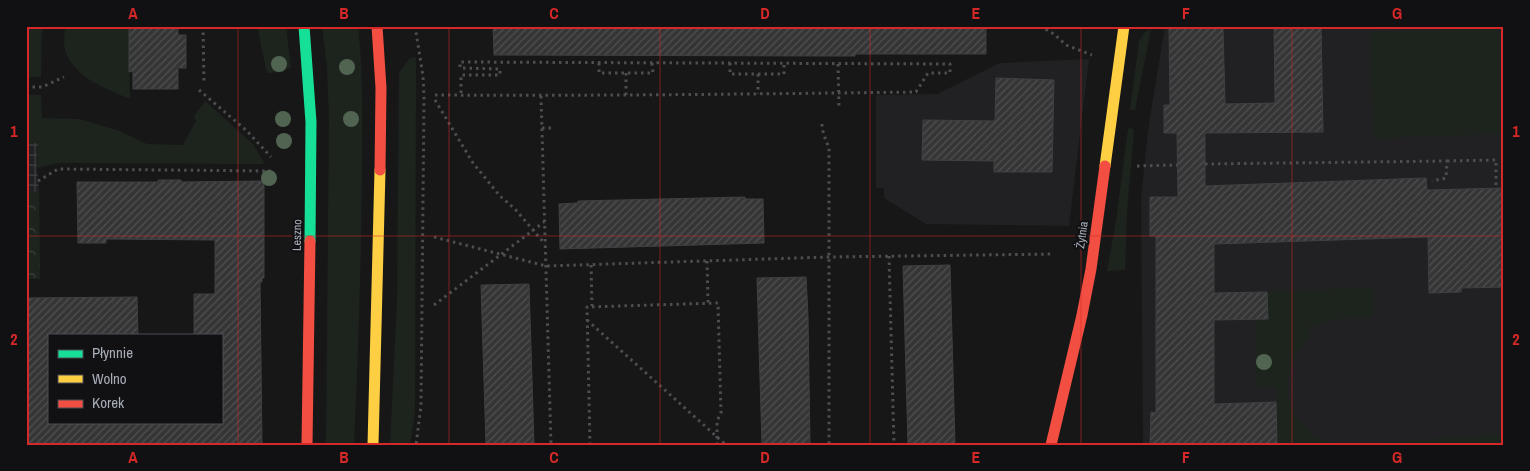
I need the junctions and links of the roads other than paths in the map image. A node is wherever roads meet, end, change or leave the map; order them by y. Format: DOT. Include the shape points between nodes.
graph roads {
  1 [pos="304,26"];
  2 [pos="377,26"];
  3 [pos="1124,26"];
  4 [pos="308,445"];
  5 [pos="372,445"];
  6 [pos="1051,445"];
  1 -- 4 [label="main road, Leszno" via="312,122"];
  2 -- 5 [label="main road" via="381,151"];
  3 -- 6 [label="main road, Żytnia" via="1091,269"];
}
